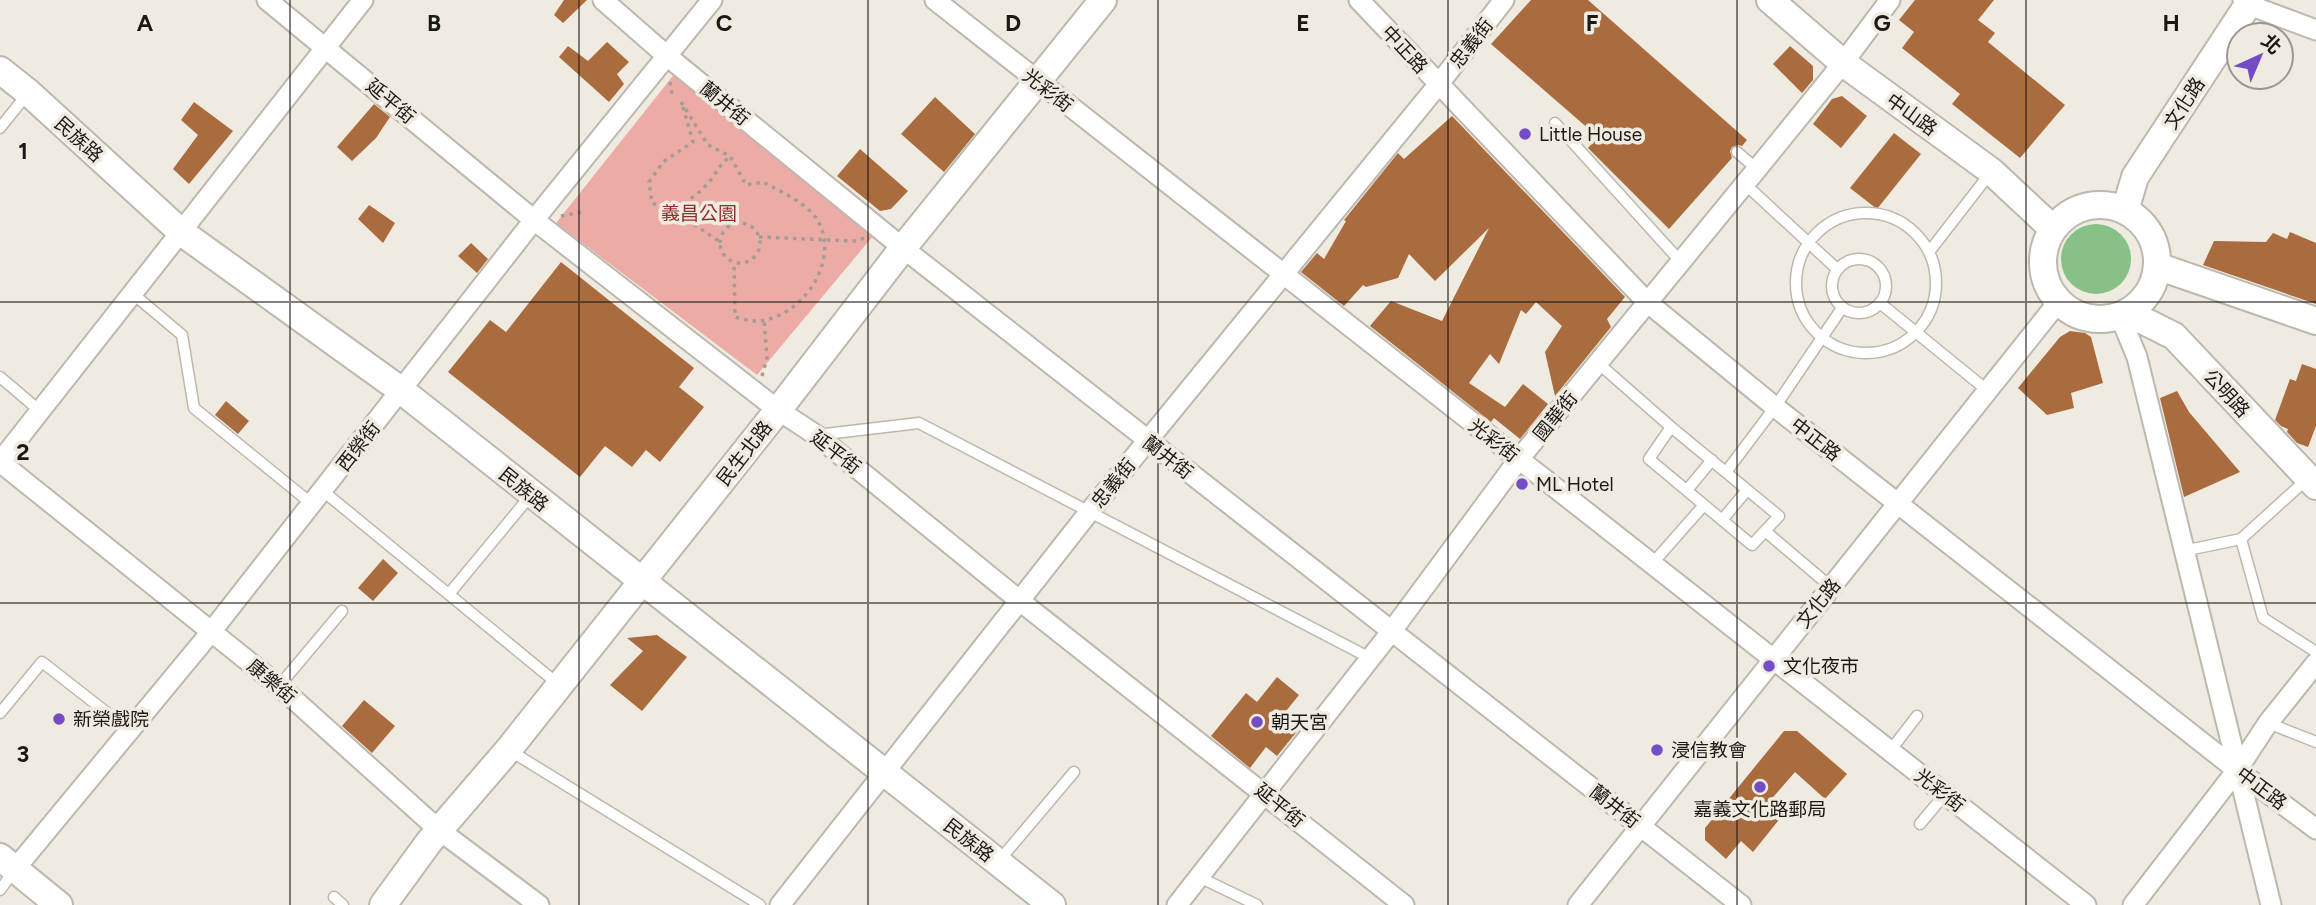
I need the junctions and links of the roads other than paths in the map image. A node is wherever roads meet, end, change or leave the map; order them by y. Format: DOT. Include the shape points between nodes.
graph roads {
  1 [pos="267,0"];
  2 [pos="363,0"];
  3 [pos="712,0"];
  4 [pos="935,0"];
  5 [pos="1103,0"];
  6 [pos="1359,0"];
  7 [pos="1504,0"];
  8 [pos="1770,0"];
  9 [pos="1890,0"];
  10 [pos="605,1"];
  11 [pos="2248,2"];
  12 [pos="2316,30"];
  13 [pos="325,46"];
  14 [pos="667,56"];
  15 [pos="1843,63"];
  16 [pos="0,70"];
  17 [pos="1038,82"];
  18 [pos="1438,85"];
  19 [pos="29,93"];
  20 [pos="1555,123"];
  21 [pos="0,128"];
  22 [pos="1737,152"];
  23 [pos="1991,171"];
  24 [pos="1751,177"];
  25 [pos="2125,211"];
  26 [pos="534,220"];
  27 [pos="2053,229"];
  28 [pos="181,232"];
  29 [pos="1808,242"];
  30 [pos="903,248"];
  31 [pos="1929,251"];
  32 [pos="1680,261"];
  33 [pos="2157,266"];
  34 [pos="1837,269"];
  35 [pos="1283,275"];
  36 [pos="132,293"];
  37 [pos="2059,301"];
  38 [pos="1647,302"];
  39 [pos="1880,303"];
  40 [pos="1842,307"];
  41 [pos="2124,314"];
  42 [pos="2316,321"];
  43 [pos="1917,333"];
  44 [pos="1822,338"];
  45 [pos="1598,363"];
  46 [pos="0,377"];
  47 [pos="402,391"];
  48 [pos="1987,391"];
  49 [pos="1775,407"];
  50 [pos="778,410"];
  51 [pos="40,411"];
  52 [pos="1671,427"];
  53 [pos="816,435"];
  54 [pos="1147,440"];
  55 [pos="1519,459"];
  56 [pos="1712,460"];
  57 [pos="0,462"];
  58 [pos="1726,472"];
  59 [pos="2312,482"];
  60 [pos="1687,490"];
  61 [pos="1747,490"];
  62 [pos="531,495"];
  63 [pos="317,498"];
  64 [pos="1899,502"];
  65 [pos="1704,505"];
  66 [pos="1090,511"];
  67 [pos="1722,520"];
  68 [pos="1765,531"];
  69 [pos="2241,539"];
  70 [pos="2183,551"];
  71 [pos="1653,564"];
  72 [pos="641,583"];
  73 [pos="1831,587"];
  74 [pos="449,594"];
  75 [pos="1020,601"];
  76 [pos="342,611"];
  77 [pos="211,632"];
  78 [pos="1391,632"];
  79 [pos="2316,652"];
  80 [pos="1370,658"];
  81 [pos="1773,659"];
  82 [pos="2316,663"];
  83 [pos="560,685"];
  84 [pos="279,686"];
  85 [pos="0,713"];
  86 [pos="1917,716"];
  87 [pos="2268,723"];
  88 [pos="129,730"];
  89 [pos="2316,742"];
  90 [pos="509,749"];
  91 [pos="1890,751"];
  92 [pos="2237,770"];
  93 [pos="1074,772"];
  94 [pos="884,774"];
  95 [pos="1263,792"];
  96 [pos="1945,794"];
  97 [pos="1920,824"];
  98 [pos="1640,826"];
  99 [pos="2316,829"];
  100 [pos="439,830"];
  101 [pos="998,863"];
  102 [pos="5,872"];
  103 [pos="1199,877"];
  104 [pos="334,897"];
  105 [pos="59,905"];
  106 [pos="343,905"];
  107 [pos="383,905"];
  108 [pos="539,905"];
  109 [pos="761,905"];
  110 [pos="780,905"];
  111 [pos="1052,905"];
  112 [pos="1177,905"];
  113 [pos="1257,905"];
  114 [pos="1404,905"];
  115 [pos="1578,905"];
  116 [pos="1741,905"];
  117 [pos="2086,905"];
  118 [pos="2133,905"];
  119 [pos="2271,905"];
  1 -- 13 [label="street, 延平街"];
  2 -- 13 [label="street"];
  3 -- 14 [label="street, 西榮街"];
  4 -- 17 [label="street, 光彩街"];
  5 -- 17 [label="main road, 民生北路"];
  6 -- 18 [label="street, 中正路"];
  7 -- 18 [label="street, 忠義街"];
  8 -- 15 [label="main road, 中山路"];
  9 -- 15 [label="street, 國華街"];
  10 -- 14 [label="street, 蘭井街"];
  11 -- 12 [label="street"];
  11 -- 25 [label="main road, 文化路" via="2136,177"];
  13 -- 26 [label="street, 延平街"];
  13 -- 28 [label="street"];
  14 -- 26 [label="street, 西榮街"];
  14 -- 30 [label="street, 蘭井街"];
  15 -- 23 [label="main road, 中山路"];
  15 -- 24 [label="street, 國華街"];
  16 -- 19 [label="main road, 民族路"];
  17 -- 30 [label="main road, 民生北路"];
  17 -- 35 [label="street, 光彩街"];
  18 -- 35 [label="street, 忠義街"];
  18 -- 38 [label="street, 中正路"];
  19 -- 21 [label="lane"];
  19 -- 28 [label="main road, 民族路"];
  20 -- 32 [label="lane"];
  22 -- 24 [label="lane"];
  23 -- 27 [label="main road, 中山路"];
  23 -- 31 [label="lane"];
  24 -- 29 [label="lane"];
  24 -- 32 [label="street, 國華街"];
  25 -- 27 [label="main road" via="2091,206 2075,211"];
  25 -- 33 [label="main road" via="2150,234"];
  26 -- 47 [label="street, 西榮街"];
  26 -- 50 [label="street, 延平街"];
  27 -- 37 [label="main road" via="2043,262"];
  28 -- 36 [label="street"];
  28 -- 47 [label="main road, 民族路"];
  29 -- 31 [label="lane" via="1840,217 1881,214 1909,228"];
  29 -- 34 [label="lane"];
  29 -- 44 [label="lane" via="1794,286 1800,309"];
  30 -- 50 [label="main road, 民生北路"];
  30 -- 54 [label="street, 蘭井街"];
  31 -- 43 [label="lane" via="1936,272 1936,294 1930,315"];
  32 -- 38 [label="street, 國華街"];
  33 -- 41 [label="main road" via="2152,286 2141,302"];
  33 -- 42 [label="main road"];
  34 -- 39 [label="lane" via="1851,260 1876,265 1885,279"];
  34 -- 40 [label="lane" via="1833,294"];
  35 -- 54 [label="street, 忠義街"];
  35 -- 55 [label="street, 光彩街"];
  36 -- 51 [label="street"];
  36 -- 63 [label="lane" via="182,335 194,408"];
  37 -- 41 [label="main road" via="2090,318"];
  37 -- 48 [label="street, 文化路"];
  38 -- 45 [label="street, 國華街"];
  38 -- 49 [label="street, 中正路"];
  39 -- 40 [label="lane" via="1866,312"];
  39 -- 43 [label="lane"];
  40 -- 44 [label="lane"];
  41 -- 59 [label="main road, 公明路" via="2174,337"];
  41 -- 70 [label="street"];
  43 -- 44 [label="lane" via="1875,354 1852,353"];
  43 -- 48 [label="lane"];
  44 -- 49 [label="lane"];
  45 -- 52 [label="lane"];
  45 -- 55 [label="street, 國華街"];
  46 -- 51 [label="lane"];
  47 -- 62 [label="main road, 民族路"];
  47 -- 63 [label="street, 西榮街"];
  48 -- 64 [label="street, 文化路"];
  49 -- 58 [label="lane"];
  49 -- 64 [label="street, 中正路"];
  50 -- 53 [label="street, 延平街"];
  50 -- 72 [label="main road, 民生北路"];
  51 -- 57 [label="street"];
  52 -- 56 [label="lane"];
  52 -- 60 [label="lane" via="1649,459"];
  53 -- 66 [label="lane" via="919,423"];
  53 -- 75 [label="street, 延平街"];
  54 -- 66 [label="street, 忠義街"];
  54 -- 78 [label="street, 蘭井街"];
  55 -- 71 [label="street, 光彩街"];
  55 -- 78 [label="street, 國華街"];
  56 -- 58 [label="lane"];
  56 -- 60 [label="lane"];
  57 -- 77 [label="street, 康樂街"];
  58 -- 61 [label="lane"];
  59 -- 69 [label="lane"];
  60 -- 65 [label="lane"];
  61 -- 67 [label="lane"];
  61 -- 68 [label="lane" via="1779,516"];
  62 -- 72 [label="main road, 民族路"];
  62 -- 74 [label="lane"];
  63 -- 74 [label="lane"];
  63 -- 77 [label="street, 西榮街"];
  64 -- 73 [label="street, 文化路"];
  64 -- 92 [label="street, 中正路"];
  65 -- 67 [label="lane"];
  65 -- 71 [label="lane"];
  66 -- 75 [label="street, 忠義街"];
  66 -- 80 [label="lane"];
  67 -- 68 [label="lane" via="1752,545"];
  68 -- 73 [label="lane"];
  69 -- 70 [label="lane"];
  69 -- 79 [label="lane" via="2263,618"];
  70 -- 92 [label="street"];
  71 -- 81 [label="street, 光彩街"];
  72 -- 83 [label="main road, 民生北路"];
  72 -- 94 [label="main road, 民族路"];
  73 -- 81 [label="street, 文化路"];
  74 -- 83 [label="lane"];
  75 -- 94 [label="street, 忠義街"];
  75 -- 95 [label="street, 延平街"];
  76 -- 84 [label="lane"];
  77 -- 84 [label="street, 康樂街"];
  77 -- 88 [label="street, 西榮街"];
  78 -- 80 [label="street, 國華街"];
  78 -- 98 [label="street, 蘭井街"];
  80 -- 95 [label="street, 國華街"];
  81 -- 91 [label="street, 光彩街"];
  81 -- 98 [label="street, 文化路"];
  82 -- 87 [label="street"];
  83 -- 90 [label="main road, 民生北路"];
  84 -- 100 [label="street, 康樂街"];
  85 -- 88 [label="lane" via="43,662"];
  86 -- 91 [label="lane"];
  87 -- 89 [label="lane"];
  87 -- 92 [label="street"];
  88 -- 102 [label="street, 西榮街"];
  90 -- 100 [label="main road, 民生北路"];
  90 -- 109 [label="lane"];
  91 -- 96 [label="street, 光彩街"];
  92 -- 99 [label="street, 中正路"];
  92 -- 118 [label="street"];
  92 -- 119 [label="street"];
  93 -- 101 [label="lane"];
  94 -- 101 [label="main road, 民族路"];
  94 -- 110 [label="street, 忠義街"];
  95 -- 103 [label="street, 國華街"];
  95 -- 114 [label="street, 延平街"];
  96 -- 97 [label="lane"];
  96 -- 117 [label="street, 光彩街"];
  98 -- 115 [label="street, 文化路"];
  98 -- 116 [label="street, 蘭井街"];
  100 -- 107 [label="main road, 民生北路"];
  100 -- 108 [label="street, 康樂街"];
  101 -- 111 [label="main road, 民族路"];
  102 -- 105 [label="main road"];
  103 -- 112 [label="street, 國華街"];
  103 -- 113 [label="lane"];
  104 -- 106 [label="lane"];
}
